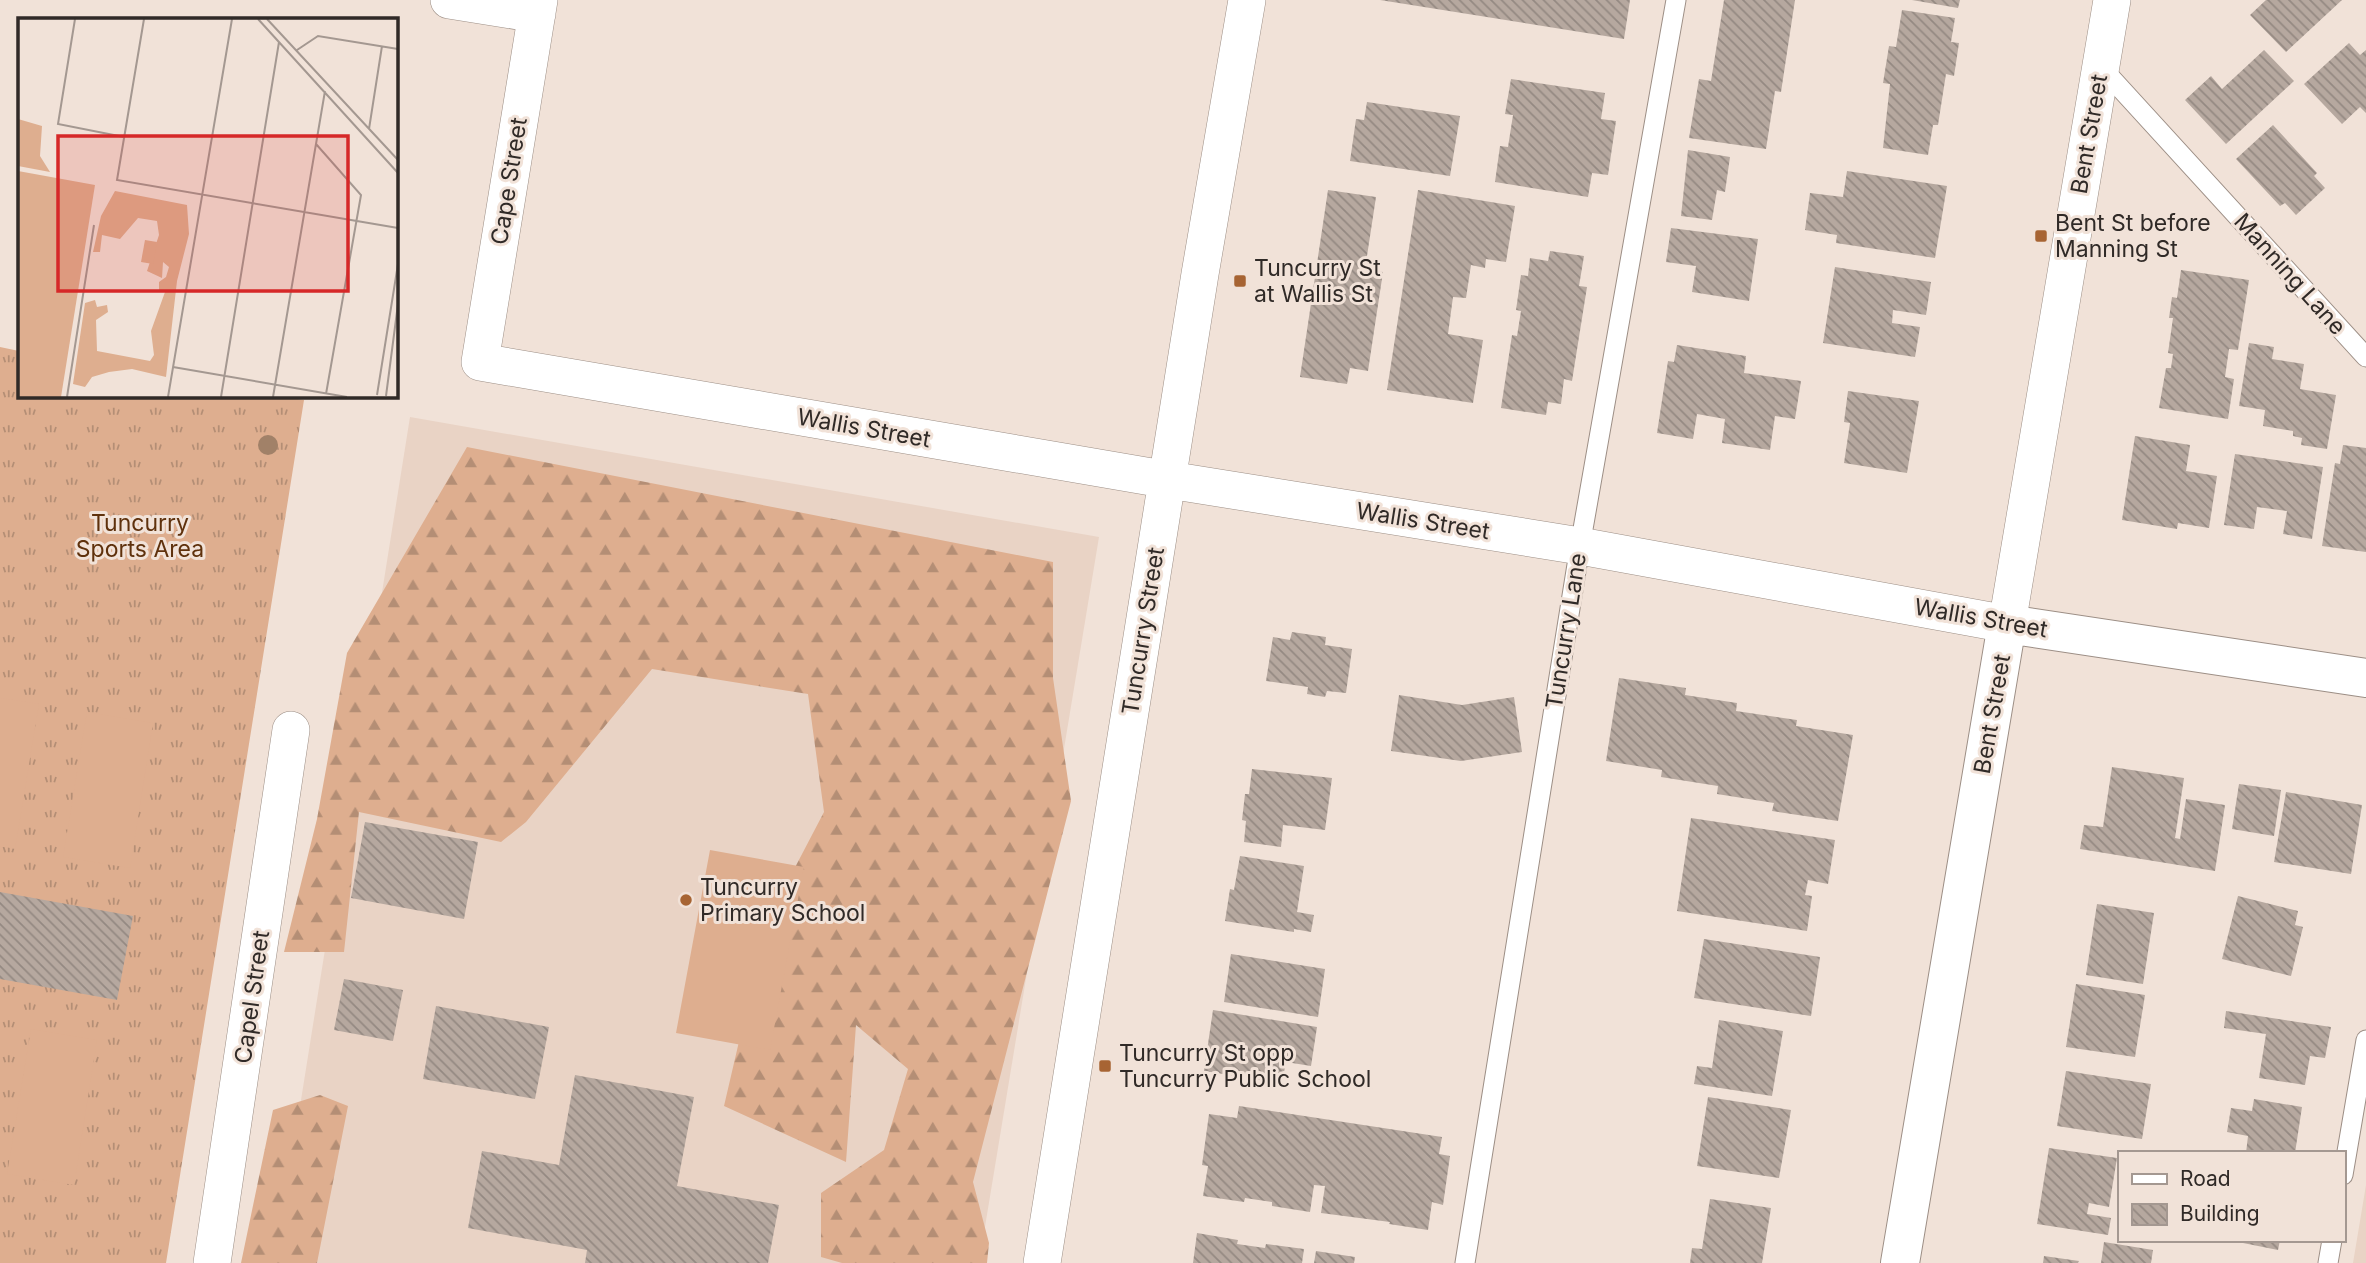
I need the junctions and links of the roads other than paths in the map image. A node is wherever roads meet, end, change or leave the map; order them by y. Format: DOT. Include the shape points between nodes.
graph roads {
  1 [pos="449,0"];
  2 [pos="1247,0"];
  3 [pos="1676,0"];
  4 [pos="2112,0"];
  5 [pos="538,7"];
  6 [pos="2101,67"];
  7 [pos="2366,357"];
  8 [pos="480,362"];
  9 [pos="1169,480"];
  10 [pos="1580,546"];
  11 [pos="2007,624"];
  12 [pos="2366,678"];
  13 [pos="291,730"];
  14 [pos="2366,1040"];
  15 [pos="2345,1163"];
  16 [pos="2332,1242"];
  17 [pos="212,1263"];
  18 [pos="1042,1263"];
  19 [pos="1465,1263"];
  20 [pos="1900,1263"];
  21 [pos="2328,1263"];
  1 -- 5 [label="street"];
  2 -- 9 [label="street, Tuncurry Street"];
  3 -- 10 [label="lane, Tuncurry Lane"];
  4 -- 6 [label="street, Bent Street"];
  5 -- 8 [label="street, Cape Street"];
  6 -- 7 [label="lane, Manning Lane"];
  6 -- 11 [label="street, Bent Street"];
  8 -- 9 [label="street, Wallis Street"];
  9 -- 10 [label="street, Wallis Street"];
  9 -- 18 [label="street, Tuncurry Street"];
  10 -- 11 [label="street, Wallis Street"];
  10 -- 19 [label="lane, Tuncurry Lane"];
  11 -- 12 [label="street, Wallis Street"];
  11 -- 20 [label="street, Bent Street"];
  13 -- 17 [label="street, Capel Street"];
  14 -- 15 [label="lane"];
  16 -- 21 [label="lane"];
}
